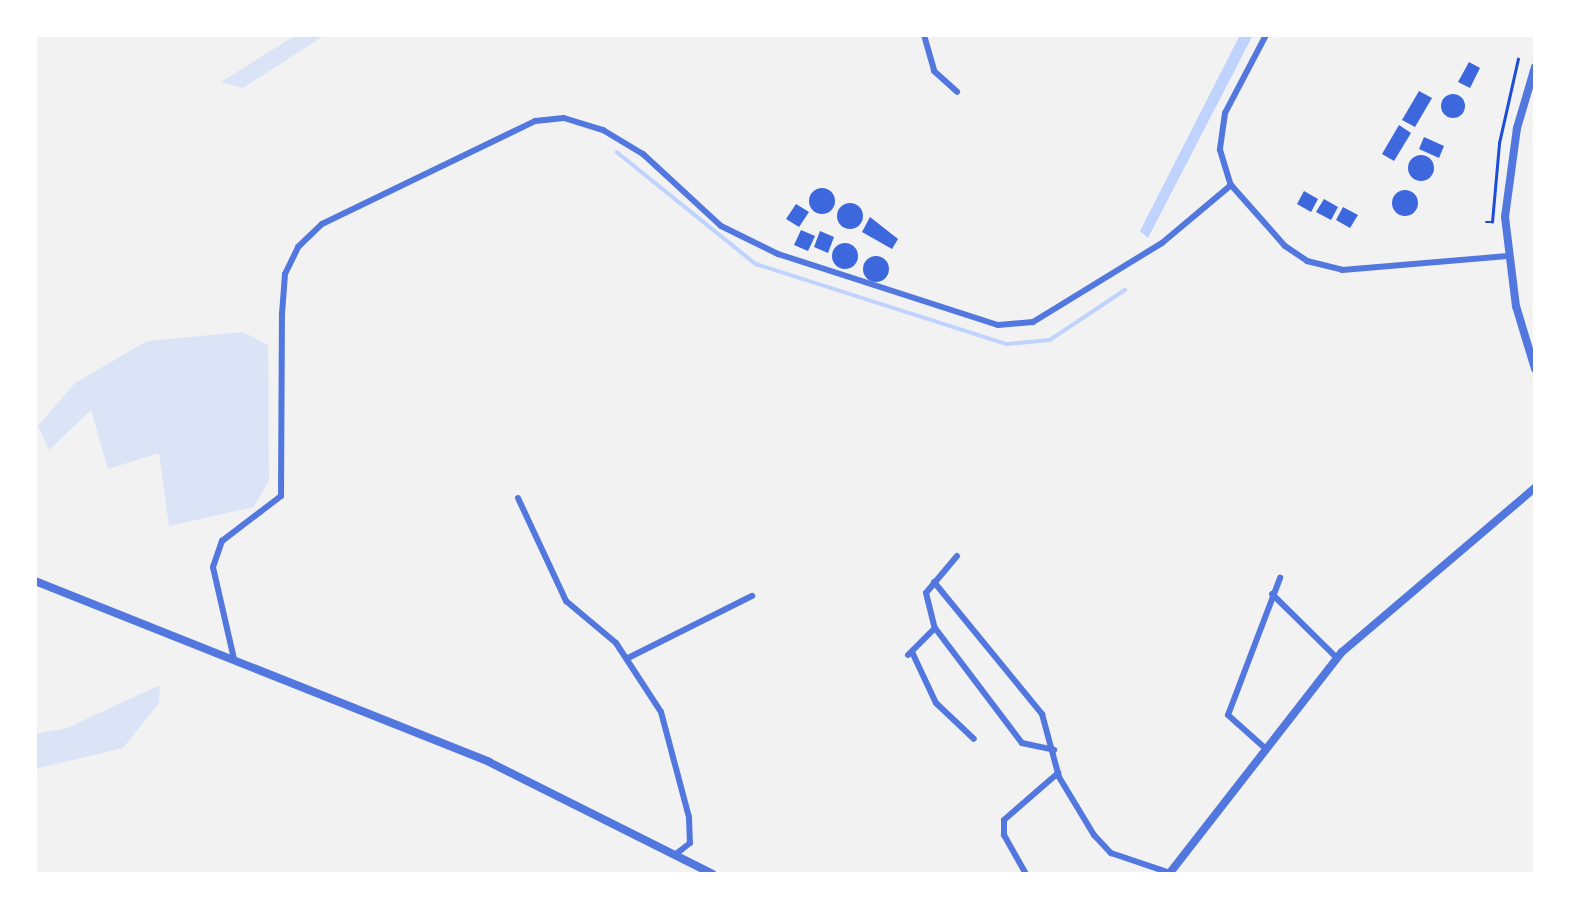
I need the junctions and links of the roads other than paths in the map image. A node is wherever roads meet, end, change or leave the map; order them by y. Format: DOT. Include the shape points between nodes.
graph roads {
  1 [pos="924,35"];
  2 [pos="1266,35"];
  3 [pos="1535,67"];
  4 [pos="957,92"];
  5 [pos="1231,185"];
  6 [pos="1507,256"];
  7 [pos="1535,369"];
  8 [pos="1535,488"];
  9 [pos="518,498"];
  10 [pos="957,556"];
  11 [pos="1280,578"];
  12 [pos="35,581"];
  13 [pos="934,582"];
  14 [pos="1272,594"];
  15 [pos="752,596"];
  16 [pos="935,628"];
  17 [pos="628,658"];
  18 [pos="1337,658"];
  19 [pos="234,659"];
  20 [pos="974,739"];
  21 [pos="1266,749"];
  22 [pos="1055,750"];
  23 [pos="1058,773"];
  24 [pos="677,853"];
  25 [pos="713,874"];
  26 [pos="1026,874"];
  27 [pos="1170,874"];
  1 -- 4 [label="street" via="934,71"];
  2 -- 5 [label="street" via="1222,122 1220,150"];
  3 -- 6 [label="street" via="1510,163"];
  5 -- 6 [label="street" via="1285,246 1325,268"];
  5 -- 19 [label="street" via="1162,243 1033,322 998,325 778,254 721,226 643,154 603,130 564,118 523,127 323,224 298,247 285,274 282,314 281,496 222,541 213,567"];
  6 -- 7 [label="street"];
  8 -- 18 [label="street"];
  9 -- 17 [label="street" via="566,601"];
  10 -- 13 [label="street"];
  11 -- 14 [label="street"];
  12 -- 19 [label="street"];
  13 -- 16 [label="street" via="925,602"];
  13 -- 22 [label="street" via="1021,684 1042,714"];
  14 -- 18 [label="street"];
  14 -- 21 [label="street" via="1228,715"];
  15 -- 17 [label="street"];
  16 -- 20 [label="street" via="910,653 936,703"];
  16 -- 22 [label="street" via="1022,743"];
  17 -- 24 [label="street" via="661,712 681,770 690,843"];
  18 -- 21 [label="street"];
  19 -- 24 [label="street" via="489,762"];
  21 -- 27 [label="street"];
  22 -- 23 [label="street"];
  23 -- 26 [label="street" via="1004,820 1004,835"];
  23 -- 27 [label="street" via="1111,853"];
  24 -- 25 [label="street"];
}
